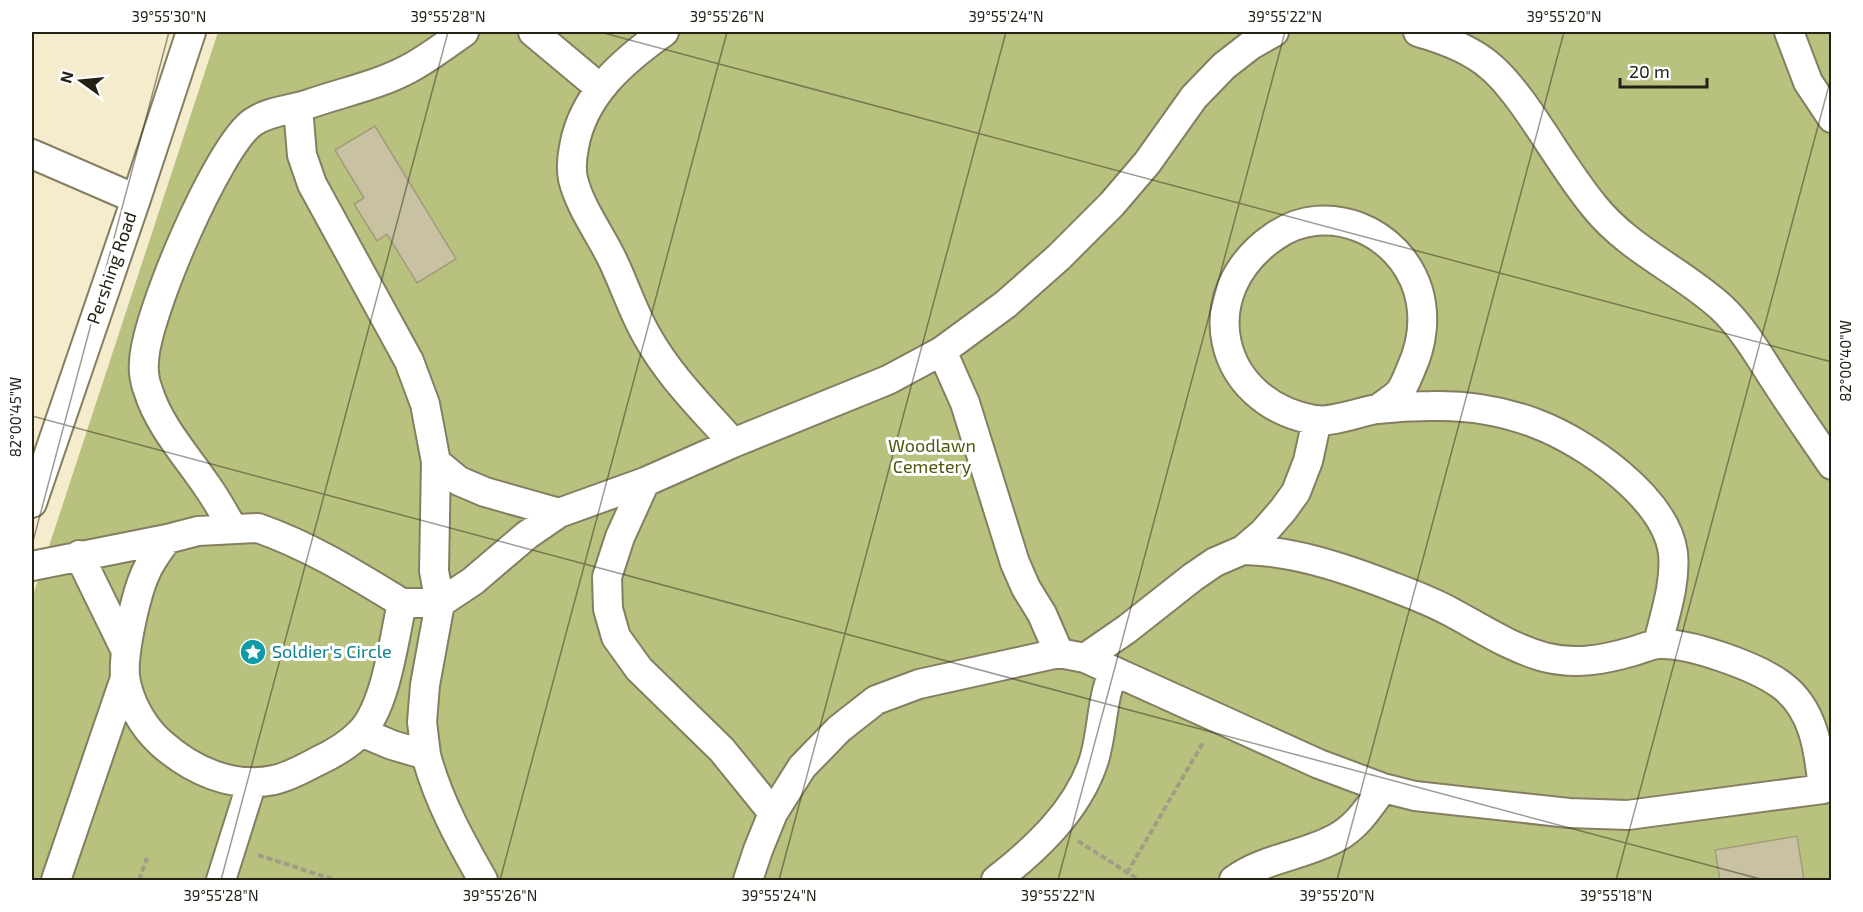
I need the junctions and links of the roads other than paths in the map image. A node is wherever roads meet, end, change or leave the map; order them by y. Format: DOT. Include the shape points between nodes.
graph roads {
  1 [pos="191,32"];
  2 [pos="464,32"];
  3 [pos="533,32"];
  4 [pos="664,32"];
  5 [pos="1274,32"];
  6 [pos="1418,32"];
  7 [pos="1789,32"];
  8 [pos="600,88"];
  9 [pos="298,108"];
  10 [pos="1832,118"];
  11 [pos="32,154"];
  12 [pos="136,199"];
  13 [pos="942,351"];
  14 [pos="1378,409"];
  15 [pos="1317,420"];
  16 [pos="733,443"];
  17 [pos="1827,451"];
  18 [pos="40,452"];
  19 [pos="436,462"];
  20 [pos="645,482"];
  21 [pos="32,503"];
  22 [pos="559,513"];
  23 [pos="233,529"];
  24 [pos="166,539"];
  25 [pos="1243,550"];
  26 [pos="79,555"];
  27 [pos="32,566"];
  28 [pos="402,603"];
  29 [pos="440,603"];
  30 [pos="1658,643"];
  31 [pos="126,650"];
  32 [pos="1072,655"];
  33 [pos="1114,671"];
  34 [pos="125,678"];
  35 [pos="362,732"];
  36 [pos="426,755"];
  37 [pos="252,782"];
  38 [pos="1827,787"];
  39 [pos="1383,788"];
  40 [pos="773,813"];
  41 [pos="56,880"];
  42 [pos="221,880"];
  43 [pos="483,880"];
  44 [pos="748,880"];
  45 [pos="996,880"];
  46 [pos="1234,880"];
  1 -- 12 [label="street, Pershing Road"];
  2 -- 9 [label="street" via="411,68"];
  3 -- 8 [label="street"];
  4 -- 8 [label="street" via="616,70"];
  5 -- 13 [label="street" via="1224,66 1194,97 1147,163 1059,257 1006,304"];
  6 -- 17 [label="street" via="1442,39 1491,66 1609,223 1638,248 1698,287 1745,334"];
  7 -- 10 [label="street" via="1808,82"];
  8 -- 16 [label="street" via="576,136 573,178 581,201 605,243 648,338 666,366"];
  9 -- 19 [label="street" via="302,155 312,184 409,360 425,404"];
  9 -- 23 [label="street" via="253,122 235,139 161,294 144,363 147,390 168,433"];
  11 -- 12 [label="street"];
  12 -- 18 [label="street, Pershing Road"];
  13 -- 16 [label="street" via="888,380"];
  13 -- 32 [label="street" via="965,403 1015,563 1042,614"];
  14 -- 15 [label="street"];
  14 -- 15 [label="street" via="1400,391 1419,352 1422,333 1418,290 1394,249 1360,226 1322,219 1300,223 1259,249 1231,289 1224,314 1233,364 1249,386 1285,411"];
  14 -- 30 [label="street" via="1458,407 1501,414 1557,433 1610,466 1649,505 1665,528 1672,551 1673,576"];
  15 -- 25 [label="street" via="1296,492"];
  16 -- 20 [label="street"];
  18 -- 21 [label="street, Pershing Road"];
  19 -- 22 [label="street" via="459,481"];
  19 -- 29 [label="street" via="434,571"];
  20 -- 22 [label="street"];
  20 -- 40 [label="street" via="607,577 608,609 616,637 639,669 722,750"];
  22 -- 29 [label="street"];
  23 -- 24 [label="street" via="198,531"];
  23 -- 28 [label="street" via="258,528 290,539"];
  24 -- 26 [label="street"];
  24 -- 31 [label="street" via="146,571"];
  25 -- 30 [label="street" via="1295,555 1361,575 1448,610 1520,648 1566,662 1589,662"];
  25 -- 32 [label="street" via="1215,562 1127,629"];
  26 -- 27 [label="street"];
  26 -- 31 [label="street"];
  28 -- 29 [label="street"];
  28 -- 35 [label="street" via="383,688"];
  29 -- 36 [label="street" via="425,685 422,722"];
  30 -- 38 [label="street" via="1737,662 1780,684 1809,718"];
  31 -- 34 [label="street"];
  32 -- 33 [label="street"];
  32 -- 40 [label="street" via="919,684 876,700 839,729 802,767"];
  33 -- 39 [label="street" via="1319,764"];
  33 -- 45 [label="street" via="1108,683 1094,761 1076,798 1035,848"];
  34 -- 37 [label="street" via="136,710 152,734 175,755 197,769 226,779"];
  34 -- 41 [label="street"];
  35 -- 36 [label="street" via="392,746"];
  35 -- 37 [label="street" via="303,769 274,780"];
  36 -- 43 [label="street" via="434,784"];
  37 -- 42 [label="street"];
  38 -- 39 [label="street" via="1628,816 1508,807"];
  39 -- 46 [label="street" via="1359,821 1337,838 1260,865"];
  40 -- 44 [label="street"];
}
